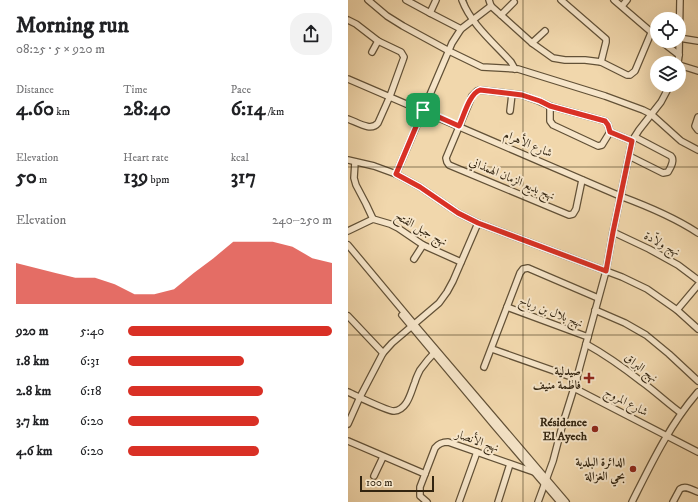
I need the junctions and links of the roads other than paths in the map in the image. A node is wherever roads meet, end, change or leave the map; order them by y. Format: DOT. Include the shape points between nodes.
graph roads {
  1 [pos="368,0"];
  2 [pos="406,0"];
  3 [pos="436,0"];
  4 [pos="462,0"];
  5 [pos="489,0"];
  6 [pos="561,0"];
  7 [pos="614,0"];
  8 [pos="627,0"];
  9 [pos="680,0"];
  10 [pos="514,2"];
  11 [pos="491,6"];
  12 [pos="622,6"];
  13 [pos="680,12"];
  14 [pos="430,13"];
  15 [pos="501,15"];
  16 [pos="348,20"];
  17 [pos="473,20"];
  18 [pos="461,29"];
  19 [pos="545,31"];
  20 [pos="650,31"];
  21 [pos="650,37"];
  22 [pos="686,39"];
  23 [pos="378,41"];
  24 [pos="698,41"];
  25 [pos="532,43"];
  26 [pos="670,48"];
  27 [pos="679,48"];
  28 [pos="449,51"];
  29 [pos="372,52"];
  30 [pos="679,55"];
  31 [pos="601,62"];
  32 [pos="686,66"];
  33 [pos="515,69"];
  34 [pos="698,70"];
  35 [pos="348,79"];
  36 [pos="666,92"];
  37 [pos="512,94"];
  38 [pos="390,96"];
  39 [pos="550,106"];
  40 [pos="423,110"];
  41 [pos="510,111"];
  42 [pos="651,114"];
  43 [pos="698,117"];
  44 [pos="348,119"];
  45 [pos="459,126"];
  46 [pos="698,130"];
  47 [pos="610,132"];
  48 [pos="634,139"];
  49 [pos="698,150"];
  50 [pos="629,156"];
  51 [pos="348,160"];
  52 [pos="356,162"];
  53 [pos="396,174"];
  54 [pos="582,180"];
  55 [pos="620,196"];
  56 [pos="373,219"];
  57 [pos="478,223"];
  58 [pos="348,231"];
  59 [pos="613,232"];
  60 [pos="698,233"];
  61 [pos="348,245"];
  62 [pos="423,246"];
  63 [pos="348,250"];
  64 [pos="414,260"];
  65 [pos="461,262"];
  66 [pos="606,271"];
  67 [pos="698,280"];
  68 [pos="698,285"];
  69 [pos="598,298"];
  70 [pos="507,307"];
  71 [pos="595,310"];
  72 [pos="677,310"];
  73 [pos="350,318"];
  74 [pos="412,325"];
  75 [pos="348,326"];
  76 [pos="698,329"];
  77 [pos="588,337"];
  78 [pos="586,344"];
  79 [pos="492,349"];
  80 [pos="435,352"];
  81 [pos="383,353"];
  82 [pos="484,367"];
  83 [pos="577,379"];
  84 [pos="698,381"];
  85 [pos="574,388"];
  86 [pos="348,392"];
  87 [pos="698,392"];
  88 [pos="360,397"];
  89 [pos="681,413"];
  90 [pos="348,424"];
  91 [pos="666,436"];
  92 [pos="348,441"];
  93 [pos="477,452"];
  94 [pos="698,452"];
  95 [pos="383,457"];
  96 [pos="510,464"];
  97 [pos="537,472"];
  98 [pos="425,474"];
  99 [pos="374,476"];
  100 [pos="546,482"];
  101 [pos="698,492"];
  102 [pos="427,502"];
  103 [pos="459,502"];
  104 [pos="498,502"];
  105 [pos="538,502"];
  106 [pos="560,502"];
  107 [pos="566,502"];
  108 [pos="632,502"];
  109 [pos="673,502"];
  1 -- 28 [label="street" via="402,26"];
  2 -- 14 [label="street"];
  3 -- 14 [label="street"];
  4 -- 17 [label="street"];
  5 -- 11 [label="street"];
  6 -- 31 [label="street" via="606,39"];
  7 -- 12 [label="street"];
  8 -- 12 [label="street"];
  9 -- 13 [label="street"];
  10 -- 15 [label="street"];
  11 -- 15 [label="street"];
  11 -- 17 [label="street"];
  12 -- 20 [label="street"];
  14 -- 18 [label="street"];
  15 -- 25 [label="street"];
  16 -- 23 [label="street"];
  17 -- 18 [label="street"];
  17 -- 33 [label="street"];
  18 -- 28 [label="street"];
  19 -- 25 [label="street"];
  21 -- 31 [label="street" via="632,74 627,75"];
  22 -- 24 [label="street"];
  23 -- 29 [label="street"];
  23 -- 38 [label="street" via="401,52 404,57"];
  25 -- 31 [label="street" via="553,58"];
  26 -- 30 [label="street"];
  27 -- 30 [label="street"];
  28 -- 33 [label="street" via="482,66"];
  28 -- 40 [label="street"];
  32 -- 34 [label="street"];
  33 -- 42 [label="street"];
  35 -- 38 [label="street, شارع الأهرام"];
  36 -- 42 [label="street"];
  37 -- 39 [label="street" via="522,95"];
  37 -- 41 [label="street"];
  37 -- 45 [label="street" via="477,91 472,96"];
  38 -- 40 [label="street, شارع الأهرام"];
  38 -- 44 [label="street" via="374,127"];
  39 -- 47 [label="street" via="605,121"];
  39 -- 47 [label="street" via="550,121 553,125 598,146 602,145"];
  40 -- 45 [label="street, شارع الأهرام"];
  40 -- 53 [label="street"];
  42 -- 48 [label="street"];
  42 -- 49 [label="street" via="681,141"];
  43 -- 46 [label="street" via="695,124"];
  45 -- 54 [label="street, شارع الأهرام"];
  45 -- 54 [label="street, نهج بديع الزمان الهمذاني" via="446,158 449,165 570,215 576,209"];
  47 -- 48 [label="street"];
  48 -- 50 [label="street"];
  48 -- 50 [label="street" via="673,157 673,161 668,172 663,173"];
  50 -- 55 [label="street"];
  51 -- 52 [label="street"];
  52 -- 53 [label="street"];
  52 -- 56 [label="street" via="356,185"];
  53 -- 57 [label="street"];
  54 -- 55 [label="street, شارع الأهرام"];
  55 -- 59 [label="street"];
  55 -- 60 [label="street, شارع الأهرام" via="687,225"];
  56 -- 58 [label="street"];
  56 -- 62 [label="street, نهج جبل الفتح" via="398,228"];
  57 -- 65 [label="street"];
  57 -- 66 [label="street"];
  59 -- 66 [label="street"];
  59 -- 67 [label="street, نهج ولاّدة" via="678,265"];
  61 -- 74 [label="street"];
  62 -- 64 [label="street"];
  62 -- 65 [label="street, نهج جبل الفتح"];
  63 -- 74 [label="street"];
  65 -- 74 [label="street" via="450,287 439,303"];
  66 -- 69 [label="street"];
  66 -- 72 [label="street" via="646,289"];
  68 -- 72 [label="street"];
  69 -- 70 [label="street" via="528,268 520,273"];
  69 -- 71 [label="street"];
  70 -- 77 [label="street, نهج بلال بن رباح"];
  70 -- 79 [label="street"];
  71 -- 77 [label="street"];
  71 -- 84 [label="street" via="646,335"];
  72 -- 76 [label="street"];
  73 -- 75 [label="street"];
  73 -- 81 [label="street"];
  74 -- 80 [label="street"];
  74 -- 81 [label="street"];
  77 -- 78 [label="street"];
  78 -- 83 [label="street"];
  78 -- 89 [label="street, نهج البراق" via="622,366"];
  79 -- 82 [label="street"];
  79 -- 83 [label="street"];
  80 -- 88 [label="street" via="421,369 409,399 400,409 387,409"];
  80 -- 97 [label="street"];
  81 -- 88 [label="street"];
  83 -- 85 [label="street"];
  85 -- 91 [label="street, شارع المروج"];
  85 -- 100 [label="street"];
  86 -- 88 [label="street"];
  87 -- 89 [label="street"];
  88 -- 90 [label="street"];
  89 -- 91 [label="street"];
  91 -- 94 [label="street, شارع المروج"];
  91 -- 108 [label="street"];
  92 -- 95 [label="street"];
  93 -- 96 [label="street, نهج الأنصار"];
  93 -- 98 [label="street, نهج الأنصار" via="448,442 441,443 435,448"];
  93 -- 103 [label="street"];
  95 -- 98 [label="street"];
  95 -- 99 [label="street"];
  96 -- 97 [label="street, نهج الأنصار"];
  96 -- 104 [label="street"];
  97 -- 100 [label="street"];
  98 -- 102 [label="street" via="420,496"];
  100 -- 105 [label="street"];
  100 -- 106 [label="street"];
  100 -- 107 [label="street"];
  101 -- 109 [label="street" via="682,488"];
}
